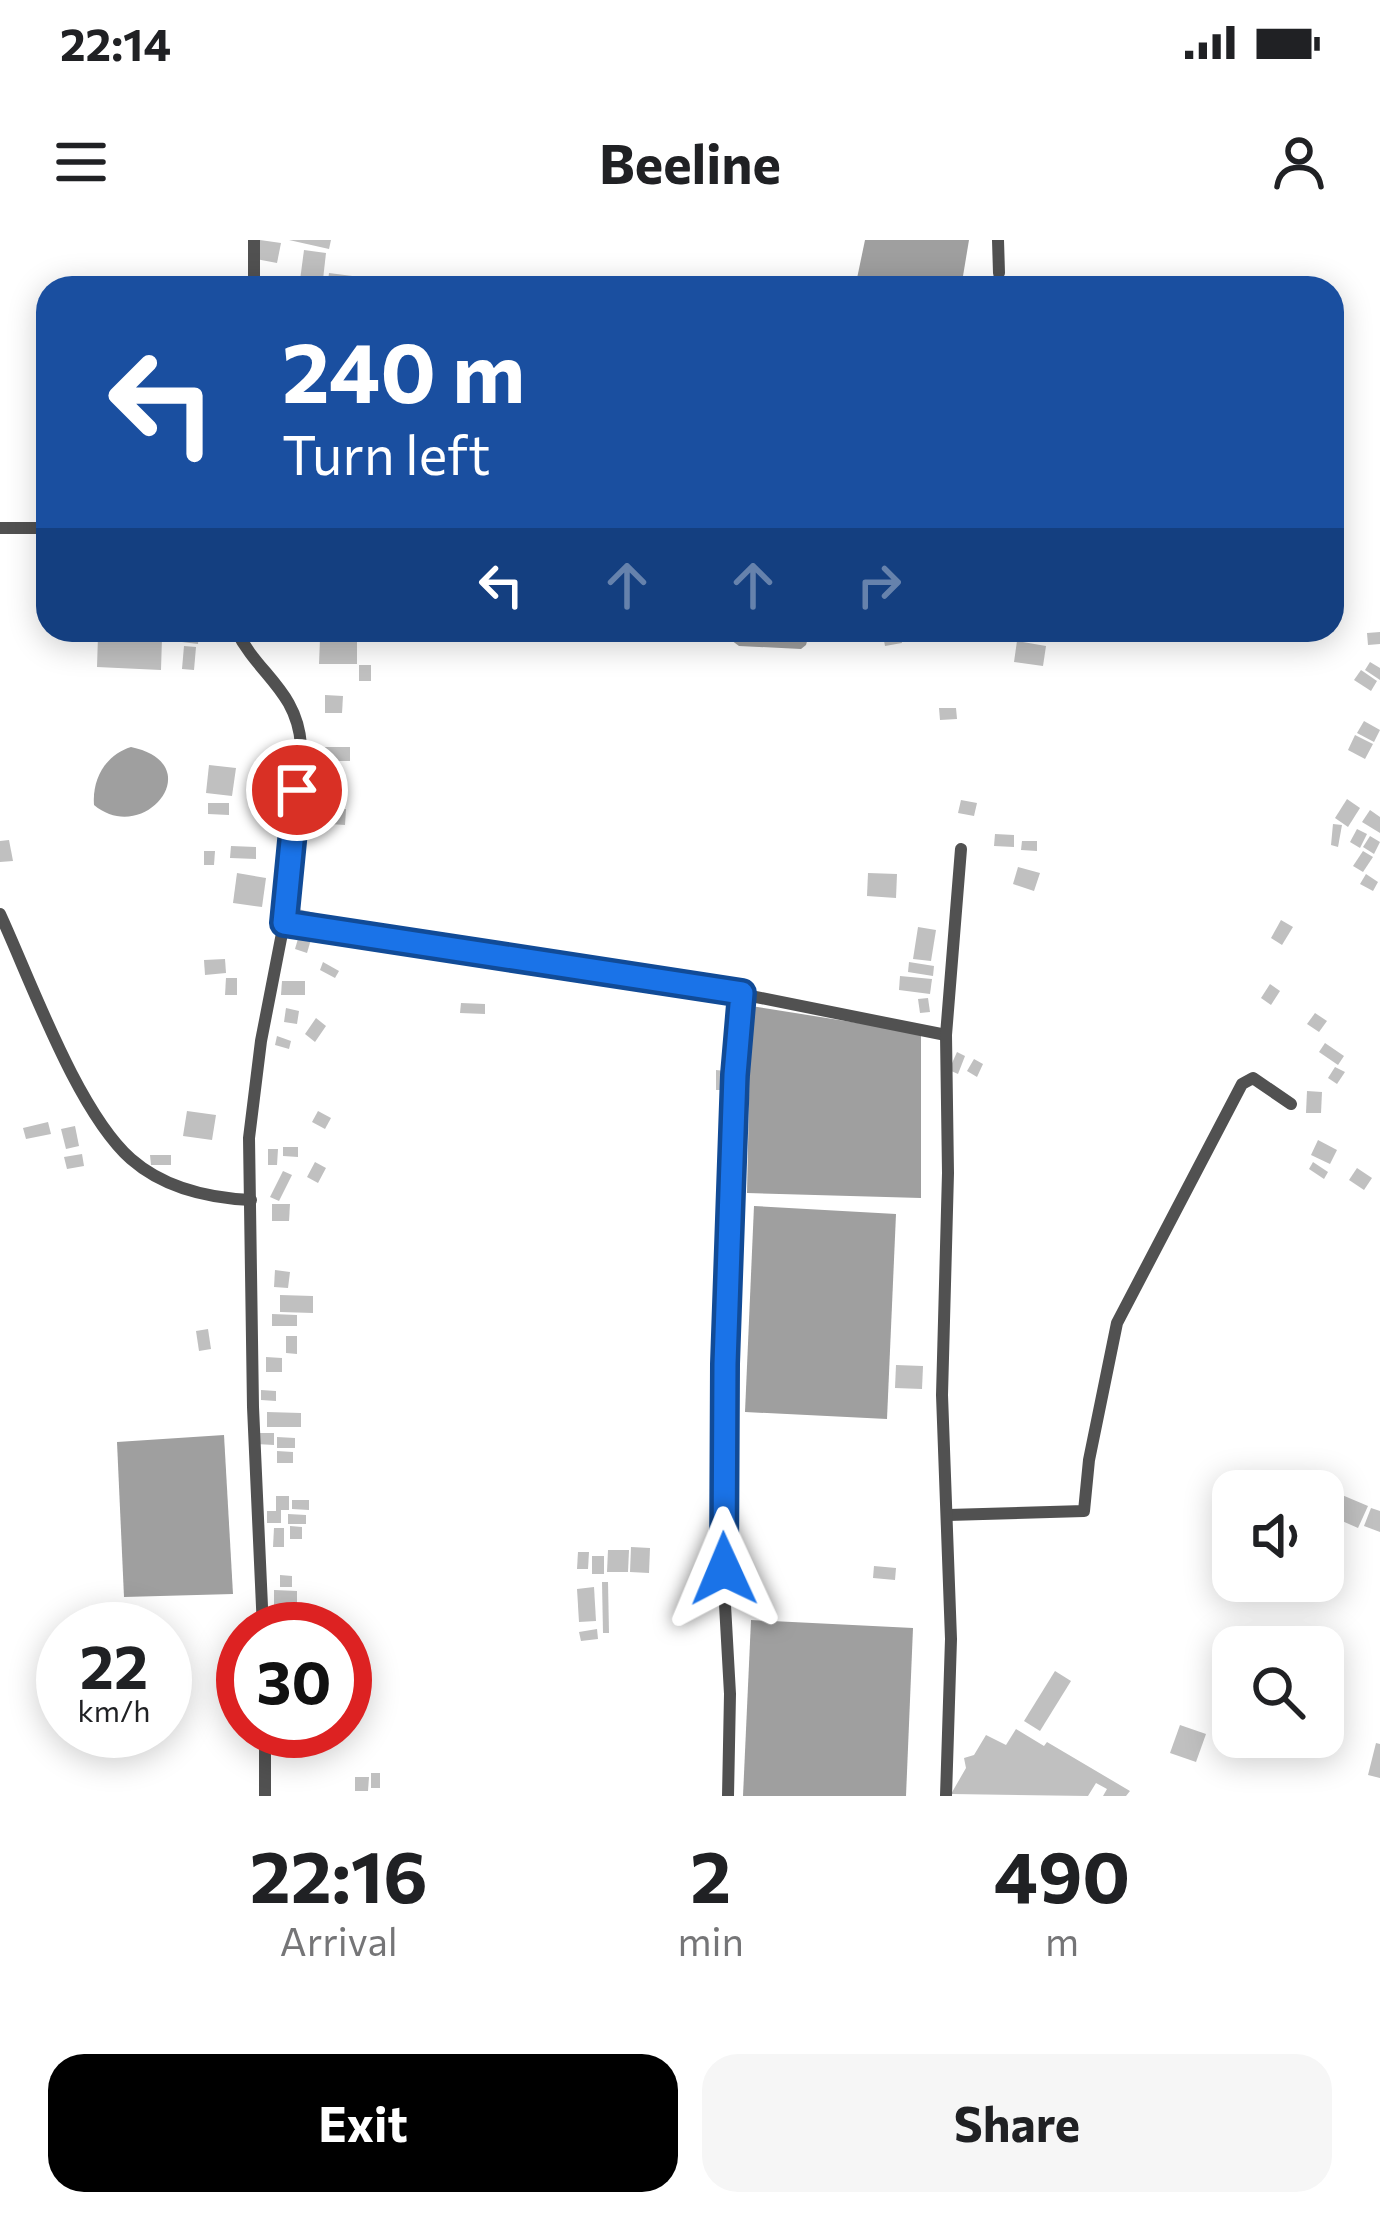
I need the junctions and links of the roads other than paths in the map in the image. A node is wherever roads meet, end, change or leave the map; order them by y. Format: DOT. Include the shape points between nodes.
graph roads {
  1 [pos="254,240"];
  2 [pos="998,240"];
  3 [pos="1000,273"];
  4 [pos="254,276"];
  5 [pos="0,528"];
  6 [pos="36,528"];
  7 [pos="244,642"];
  8 [pos="961,850"];
  9 [pos="0,914"];
  10 [pos="284,923"];
  11 [pos="742,993"];
  12 [pos="946,1035"];
  13 [pos="1291,1104"];
  14 [pos="251,1200"];
  15 [pos="948,1515"];
  16 [pos="262,1602"];
  17 [pos="265,1758"];
  18 [pos="266,1796"];
  19 [pos="728,1796"];
  20 [pos="946,1796"];
  1 -- 4 [label="street"];
  2 -- 3 [label="street"];
  5 -- 6 [label="street"];
  7 -- 10 [label="street" via="299,722"];
  8 -- 12 [label="street"];
  9 -- 14 [label="street" via="54,1037 129,1158 163,1181 213,1198"];
  10 -- 11 [label="street"];
  10 -- 14 [label="street" via="252,1095"];
  11 -- 12 [label="street"];
  11 -- 19 [label="street" via="723,1448"];
  12 -- 15 [label="street"];
  13 -- 15 [label="street" via="1253,1078 1242,1084 1117,1323 1084,1511"];
  14 -- 16 [label="street"];
  15 -- 20 [label="street"];
  17 -- 18 [label="street"];
}
